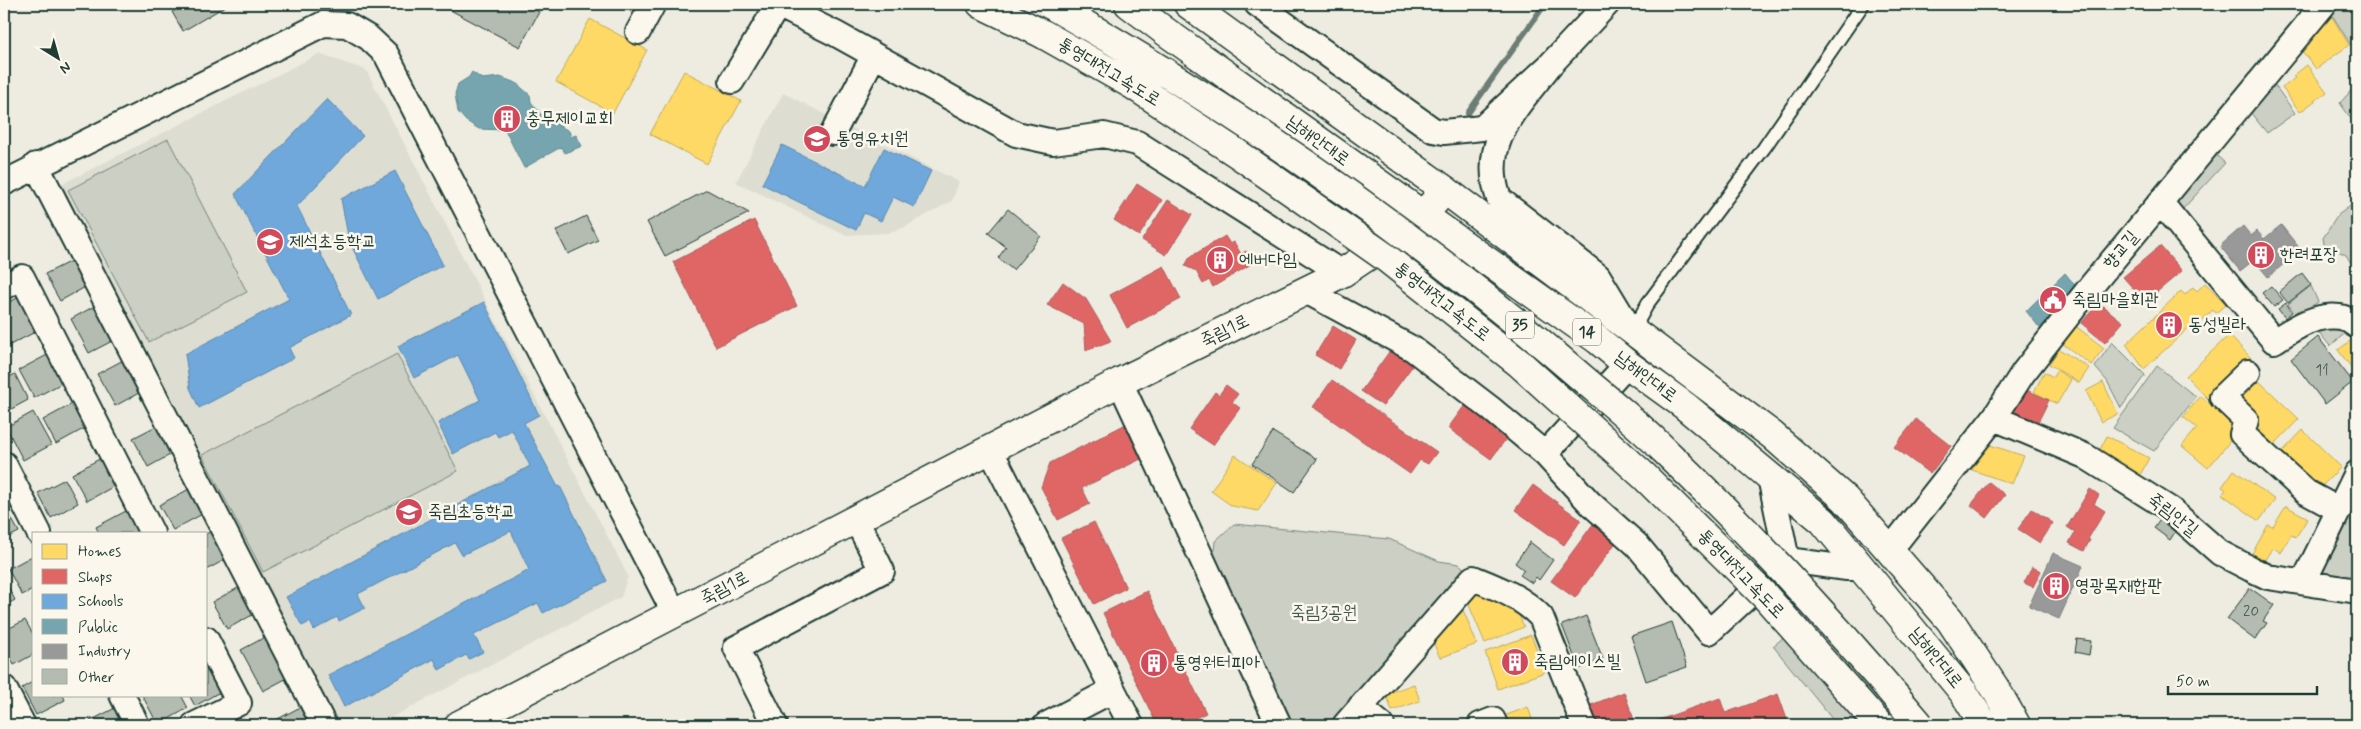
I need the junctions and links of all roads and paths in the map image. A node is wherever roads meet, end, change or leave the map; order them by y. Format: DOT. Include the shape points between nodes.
graph roads {
  1 [pos="652,4"];
  2 [pos="777,4"];
  3 [pos="981,4"];
  4 [pos="1129,4"];
  5 [pos="1188,4"];
  6 [pos="1257,4"];
  7 [pos="1607,4"];
  8 [pos="1863,4"];
  9 [pos="2324,4"];
  10 [pos="1051,5"];
  11 [pos="638,32"];
  12 [pos="874,55"];
  13 [pos="1549,66"];
  14 [pos="732,82"];
  15 [pos="833,133"];
  16 [pos="36,165"];
  17 [pos="4,183"];
  18 [pos="1445,190"];
  19 [pos="2161,203"];
  20 [pos="1422,216"];
  21 [pos="1342,273"];
  22 [pos="4,287"];
  23 [pos="1306,291"];
  24 [pos="2357,326"];
  25 [pos="1632,332"];
  26 [pos="1627,364"];
  27 [pos="2248,372"];
  28 [pos="1120,382"];
  29 [pos="1994,418"];
  30 [pos="990,449"];
  31 [pos="1545,454"];
  32 [pos="4,464"];
  33 [pos="2357,473"];
  34 [pos="1770,477"];
  35 [pos="2339,510"];
  36 [pos="856,519"];
  37 [pos="38,532"];
  38 [pos="151,532"];
  39 [pos="1890,550"];
  40 [pos="1787,560"];
  41 [pos="1862,568"];
  42 [pos="2304,581"];
  43 [pos="2357,591"];
  44 [pos="674,614"];
  45 [pos="208,643"];
  46 [pos="4,688"];
  47 [pos="1113,690"];
  48 [pos="122,696"];
  49 [pos="1353,716"];
  50 [pos="23,725"];
  51 [pos="137,725"];
  52 [pos="194,725"];
  53 [pos="324,725"];
  54 [pos="459,725"];
  55 [pos="776,725"];
  56 [pos="1046,725"];
  57 [pos="1131,725"];
  58 [pos="1280,725"];
  59 [pos="1382,725"];
  60 [pos="1480,725"];
  61 [pos="1495,725"];
  62 [pos="1584,725"];
  63 [pos="1879,725"];
  64 [pos="1920,725"];
  65 [pos="1984,725"];
  66 [pos="2016,725"];
  1 -- 11 [label="street"];
  2 -- 12 [label="street"];
  2 -- 14 [label="street"];
  3 -- 63 [label="main road, 통영대전고속도로 / 35, bridge" via="1043,34 1133,85 1238,154 1385,257 1518,362 1644,476 1765,596"];
  4 -- 20 [label="main road, 남해안대로 / 14"];
  5 -- 18 [label="main road, 남해안대로 / 14"];
  6 -- 13 [label="street" via="1433,130 1482,128"];
  7 -- 13 [label="street"];
  8 -- 25 [label="lane" via="1764,148 1648,303"];
  9 -- 19 [label="street, 향교길"];
  10 -- 64 [label="main road, 통영대전고속도로 / 35, bridge" via="1146,59 1334,183 1439,260 1526,330 1662,448 1782,568"];
  12 -- 15 [label="street"];
  12 -- 21 [label="street" via="1016,134 1053,142 1104,135 1137,143"];
  13 -- 25 [label="street" via="1497,138 1493,167 1495,187 1499,199 1598,276"];
  16 -- 17 [label="street"];
  16 -- 44 [label="street" via="323,24 347,25 370,38 386,54"];
  16 -- 53 [label="street"];
  18 -- 20 [label="main road, 죽림1로"];
  18 -- 25 [label="main road, 남해안대로 / 14"];
  19 -- 24 [label="street" via="2274,341 2304,322 2327,317 2341,316"];
  19 -- 29 [label="street, 향교길" via="2023,373"];
  20 -- 21 [label="main road, 죽림1로"];
  20 -- 26 [label="main road, 남해안대로 / 14"];
  21 -- 23 [label="main road, 죽림1로"];
  22 -- 38 [label="street" via="22,277"];
  23 -- 28 [label="main road, 죽림1로"];
  23 -- 31 [label="street" via="1413,349"];
  25 -- 39 [label="main road, 남해안대로 / 14" via="1772,435 1845,499"];
  26 -- 31 [label="street"];
  26 -- 34 [label="main road, 남해안대로 / 14" via="1685,406"];
  27 -- 35 [label="street" via="2222,397 2246,420 2242,434 2306,492"];
  28 -- 30 [label="main road, 죽림1로"];
  28 -- 58 [label="street"];
  29 -- 39 [label="street, 향교길"];
  29 -- 42 [label="street, 죽림안길" via="2085,456 2171,510 2220,553 2268,577"];
  30 -- 36 [label="main road, 죽림1로"];
  30 -- 47 [label="street"];
  31 -- 40 [label="street" via="1590,503 1637,545 1708,632"];
  32 -- 37 [label="street"];
  33 -- 35 [label="street"];
  34 -- 40 [label="street"];
  34 -- 41 [label="main road, 남해안대로 / 14" via="1823,521"];
  35 -- 42 [label="street"];
  36 -- 44 [label="main road, 죽림1로"];
  36 -- 55 [label="street" via="882,572 736,648"];
  39 -- 66 [label="main road, 남해안대로 / 14" via="1950,620"];
  40 -- 41 [label="street"];
  41 -- 65 [label="main road, 남해안대로 / 14" via="1964,693"];
  42 -- 43 [label="street, 죽림안길"];
  44 -- 54 [label="main road, 죽림1로"];
  45 -- 52 [label="street" via="239,703"];
  46 -- 50 [label="street"];
  47 -- 56 [label="street"];
  47 -- 57 [label="street"];
  48 -- 51 [label="street"];
  49 -- 59 [label="street"];
  49 -- 62 [label="street" via="1473,578 1530,606 1541,617"];
  60 -- 61 [label="street" via="1493,720"];
}
